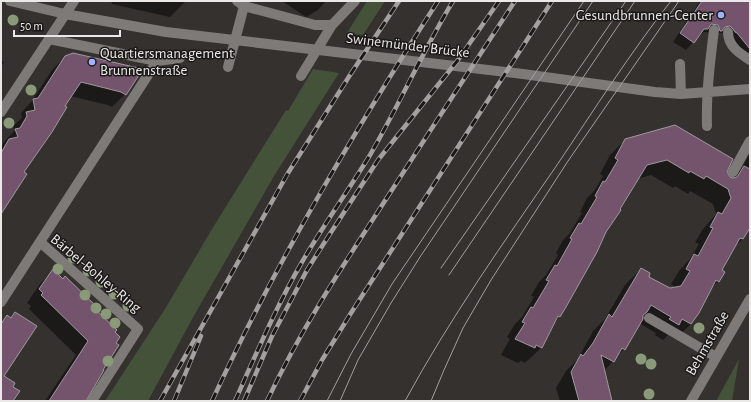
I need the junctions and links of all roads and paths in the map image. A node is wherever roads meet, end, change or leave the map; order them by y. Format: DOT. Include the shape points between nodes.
graph roads {
  1 [pos="10,1"];
  2 [pos="74,1"];
  3 [pos="355,1"];
  4 [pos="241,3"];
  5 [pos="65,14"];
  6 [pos="332,25"];
  7 [pos="714,30"];
  8 [pos="728,32"];
  9 [pos="49,39"];
  10 [pos="180,58"];
  11 [pos="750,60"];
  12 [pos="157,62"];
  13 [pos="680,64"];
  14 [pos="228,67"];
  15 [pos="300,76"];
  16 [pos="750,89"];
  17 [pos="708,93"];
  18 [pos="681,94"];
  19 [pos="1,112"];
  20 [pos="707,126"];
  21 [pos="750,142"];
  22 [pos="733,172"];
  23 [pos="40,242"];
  24 [pos="750,299"];
  25 [pos="1,302"];
  26 [pos="649,318"];
  27 [pos="716,356"];
  28 [pos="92,401"];
  29 [pos="691,401"];
  1 -- 5 [label="street, Swinemünder Brücke"];
  2 -- 5 [label="street"];
  3 -- 6 [label="street"];
  4 -- 6 [label="street" via="315,25"];
  4 -- 14 [label="street"];
  5 -- 9 [label="street"];
  5 -- 18 [label="street, Swinemünder Brücke" via="166,32"];
  6 -- 15 [label="street"];
  7 -- 17 [label="street"];
  8 -- 11 [label="street" via="728,38 735,49"];
  9 -- 12 [label="street"];
  9 -- 19 [label="street"];
  10 -- 12 [label="street"];
  12 -- 23 [label="street"];
  13 -- 18 [label="street"];
  16 -- 17 [label="street, Swinemünder Brücke"];
  17 -- 18 [label="street, Swinemünder Brücke"];
  17 -- 20 [label="street"];
  21 -- 22 [label="street"];
  23 -- 25 [label="street, Bärbel-Bohley-Ring"];
  23 -- 28 [label="street, Bärbel-Bohley-Ring" via="138,329"];
  24 -- 27 [label="street, Behmstraße"];
  26 -- 27 [label="street"];
  27 -- 29 [label="street, Behmstraße"];
}
